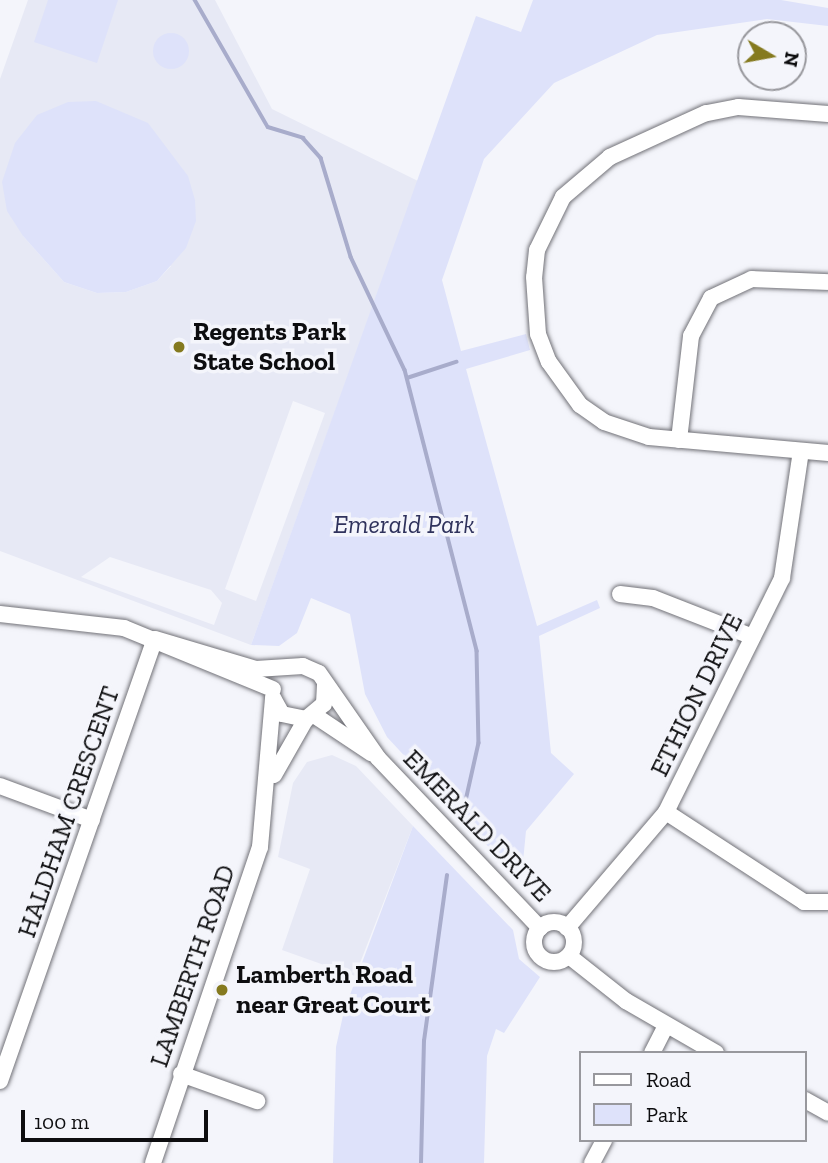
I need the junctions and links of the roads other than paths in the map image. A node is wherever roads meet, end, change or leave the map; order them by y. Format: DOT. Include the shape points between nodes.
graph roads {
  1 [pos="828,114"];
  2 [pos="828,282"];
  3 [pos="679,440"];
  4 [pos="801,451"];
  5 [pos="828,453"];
  6 [pos="620,594"];
  7 [pos="0,614"];
  8 [pos="753,636"];
  9 [pos="155,639"];
  10 [pos="286,669"];
  11 [pos="324,681"];
  12 [pos="273,694"];
  13 [pos="310,717"];
  14 [pos="378,758"];
  15 [pos="270,784"];
  16 [pos="0,786"];
  17 [pos="666,812"];
  18 [pos="92,820"];
  19 [pos="828,902"];
  20 [pos="540,928"];
  21 [pos="567,928"];
  22 [pos="569,956"];
  23 [pos="666,1026"];
  24 [pos="653,1051"];
  25 [pos="712,1051"];
  26 [pos="181,1074"];
  27 [pos="0,1081"];
  28 [pos="257,1101"];
  29 [pos="807,1101"];
  30 [pos="828,1113"];
  31 [pos="603,1142"];
  32 [pos="153,1163"];
  33 [pos="592,1163"];
  1 -- 3 [label="street" via="774,107 706,113 601,162 563,197 548,222 537,250 535,311 538,334 562,385 604,422"];
  2 -- 3 [label="street" via="752,279 711,298 691,336"];
  3 -- 4 [label="street"];
  4 -- 5 [label="street"];
  4 -- 8 [label="street, ETHION DRIVE" via="790,553"];
  6 -- 8 [label="street" via="653,598"];
  7 -- 9 [label="street, EMERALD DRIVE" via="84,621"];
  8 -- 17 [label="street, ETHION DRIVE"];
  9 -- 10 [label="street, EMERALD DRIVE" via="256,669"];
  9 -- 12 [label="street, EMERALD DRIVE"];
  9 -- 18 [label="street, HALDHAM CRESCENT"];
  10 -- 11 [label="street, EMERALD DRIVE" via="311,668"];
  10 -- 12 [label="street"];
  11 -- 13 [label="street" via="324,704"];
  11 -- 14 [label="street, EMERALD DRIVE"];
  12 -- 13 [label="street, EMERALD DRIVE" via="282,714"];
  12 -- 15 [label="street, LAMBERTH ROAD"];
  13 -- 14 [label="street, EMERALD DRIVE"];
  13 -- 15 [label="street, LAMBERTH ROAD"];
  14 -- 20 [label="street, EMERALD DRIVE"];
  15 -- 26 [label="street, LAMBERTH ROAD" via="251,876"];
  16 -- 18 [label="street"];
  17 -- 19 [label="street" via="804,902"];
  17 -- 21 [label="street, ETHION DRIVE"];
  18 -- 27 [label="street, HALDHAM CRESCENT"];
  20 -- 21 [label="street" via="556,922"];
  20 -- 22 [label="street" via="534,939 540,957 551,962"];
  21 -- 22 [label="street" via="574,944"];
  22 -- 23 [label="street"];
  23 -- 24 [label="street"];
  23 -- 25 [label="street"];
  26 -- 28 [label="street"];
  26 -- 32 [label="street, LAMBERTH ROAD"];
  29 -- 30 [label="street"];
  31 -- 33 [label="street"];
}
